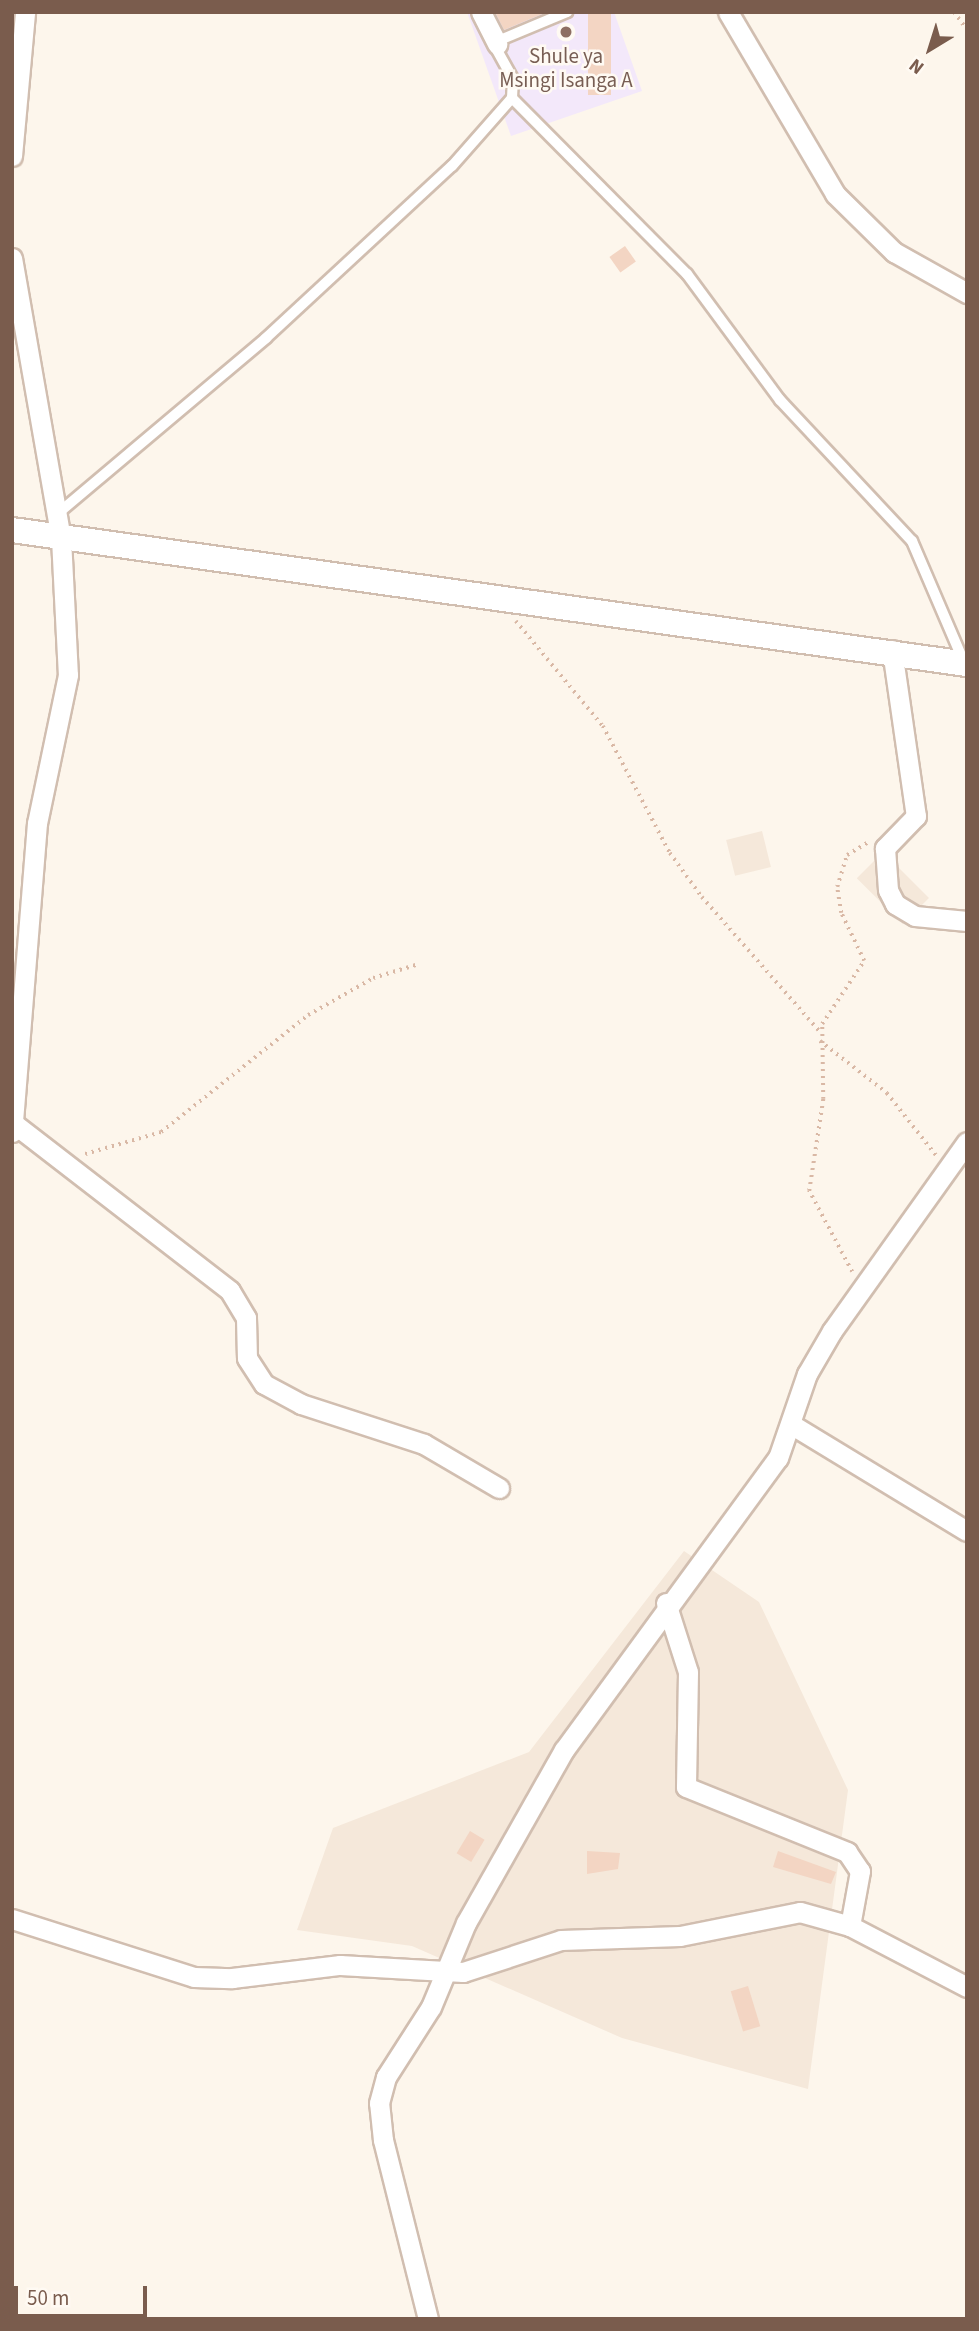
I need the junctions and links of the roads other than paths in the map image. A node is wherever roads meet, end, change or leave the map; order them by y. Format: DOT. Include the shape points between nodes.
graph roads {
  1 [pos="481,12"];
  2 [pos="567,12"];
  3 [pos="728,12"];
  4 [pos="27,15"];
  5 [pos="497,44"];
  6 [pos="512,98"];
  7 [pos="12,156"];
  8 [pos="12,258"];
  9 [pos="967,293"];
  10 [pos="58,527"];
  11 [pos="12,530"];
  12 [pos="892,650"];
  13 [pos="966,664"];
  14 [pos="967,921"];
  15 [pos="13,1124"];
  16 [pos="12,1132"];
  17 [pos="967,1142"];
  18 [pos="947,1171"];
  19 [pos="967,1176"];
  20 [pos="794,1426"];
  21 [pos="499,1488"];
  22 [pos="967,1531"];
  23 [pos="666,1603"];
  24 [pos="12,1919"];
  25 [pos="850,1926"];
  26 [pos="440,1973"];
  27 [pos="967,1987"];
  28 [pos="428,2319"];
  1 -- 5 [label="street"];
  2 -- 5 [label="lane"];
  3 -- 9 [label="street" via="835,194 894,252"];
  4 -- 7 [label="street"];
  5 -- 6 [label="lane" via="513,79"];
  6 -- 10 [label="lane" via="393,224"];
  6 -- 13 [label="lane" via="687,275 780,400 912,541"];
  8 -- 10 [label="street"];
  10 -- 11 [label="street"];
  10 -- 12 [label="street" via="495,595"];
  10 -- 15 [label="street" via="68,675 37,823"];
  12 -- 13 [label="street"];
  12 -- 14 [label="street" via="916,804 914,822 885,848 884,864 895,904 915,916"];
  15 -- 16 [label="street"];
  15 -- 21 [label="street" via="236,1297 246,1318 247,1358 264,1384 301,1404 424,1444"];
  17 -- 18 [label="street"];
  18 -- 19 [label="street"];
  18 -- 20 [label="street" via="807,1374"];
  20 -- 22 [label="street"];
  20 -- 23 [label="street" via="778,1458"];
  23 -- 25 [label="street" via="688,1671 686,1787 846,1852 860,1871"];
  23 -- 26 [label="street" via="564,1750"];
  24 -- 26 [label="street" via="194,1977 340,1965"];
  25 -- 26 [label="street" via="800,1912 680,1936 590,1936 527,1948 481,1969"];
  25 -- 27 [label="street"];
  26 -- 28 [label="street" via="431,2007 386,2077 379,2103 387,2159"];
}
